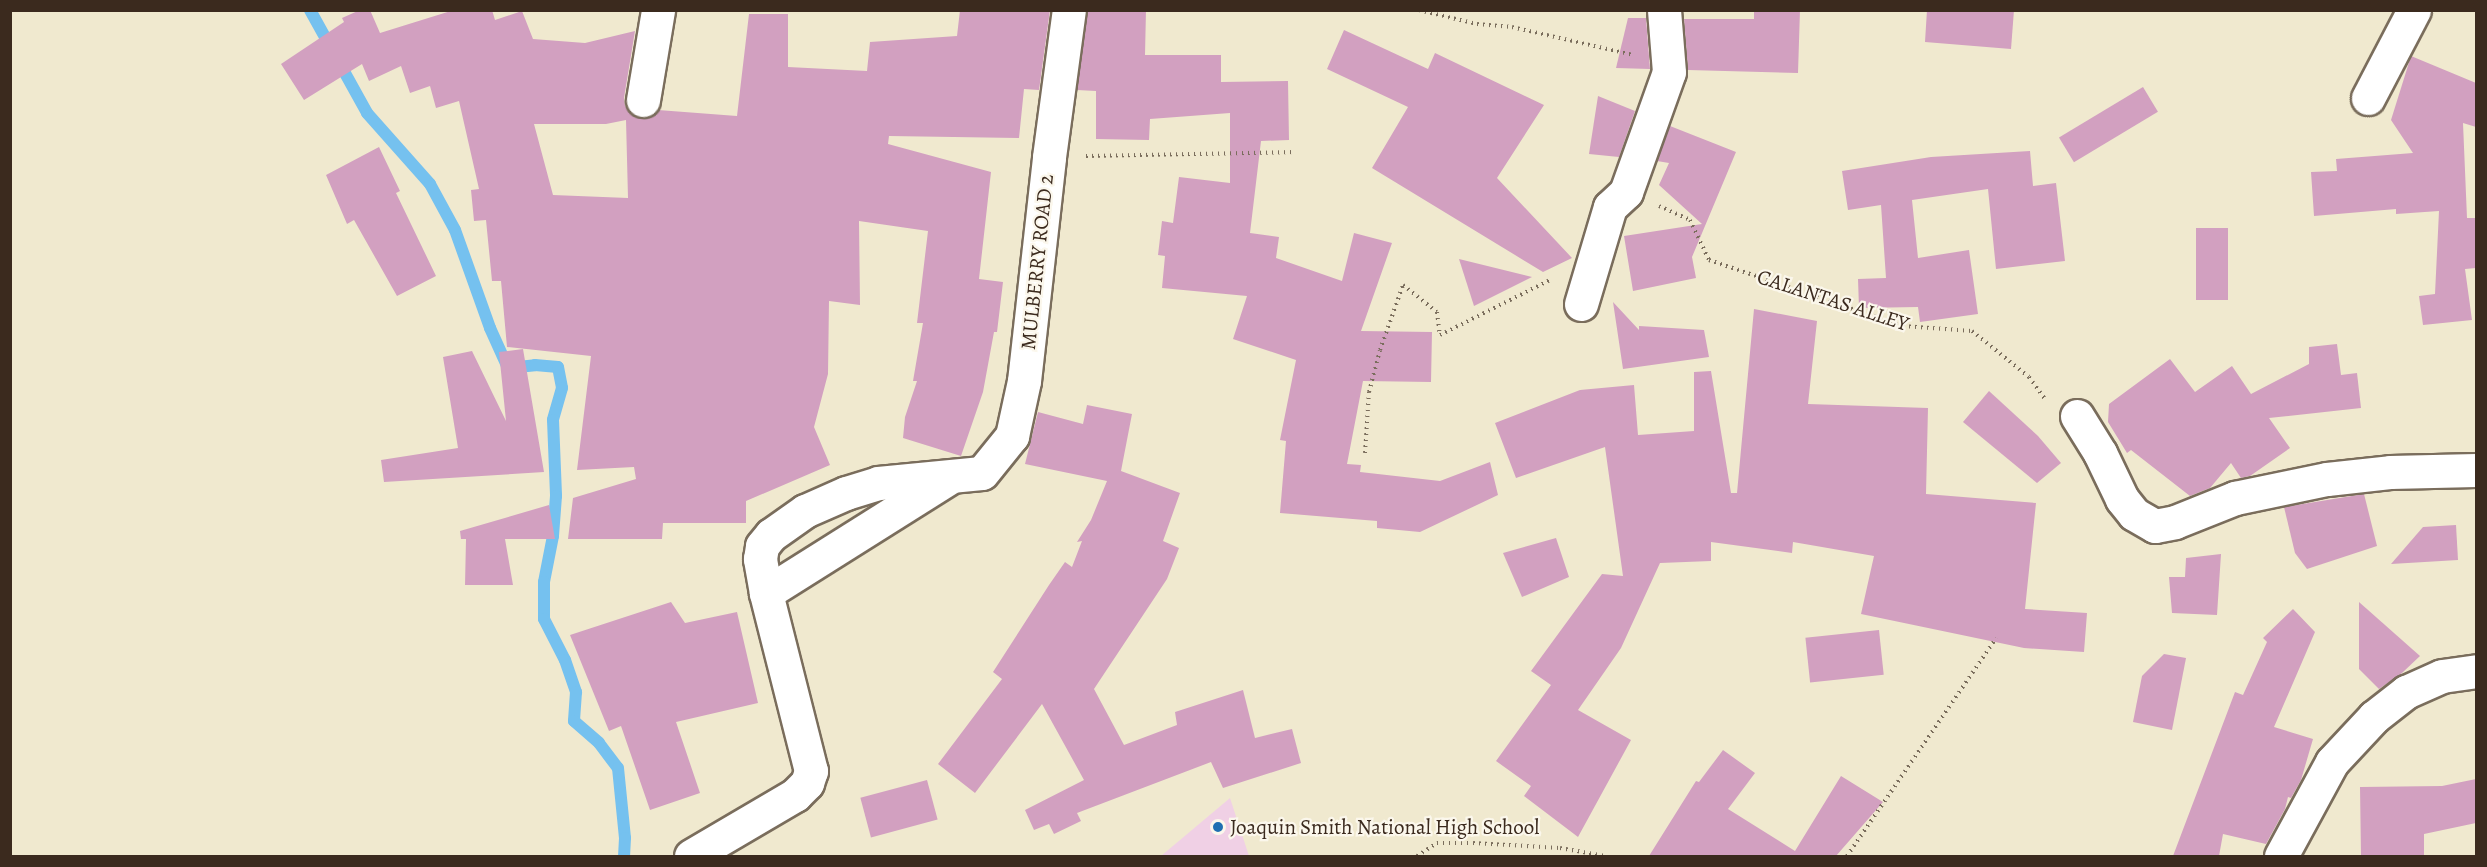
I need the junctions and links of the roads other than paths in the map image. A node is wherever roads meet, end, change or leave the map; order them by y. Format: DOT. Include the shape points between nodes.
graph roads {
  1 [pos="658,10"];
  2 [pos="1069,10"];
  3 [pos="1664,10"];
  4 [pos="2414,10"];
  5 [pos="2368,98"];
  6 [pos="643,100"];
  7 [pos="1581,304"];
  8 [pos="2078,416"];
  9 [pos="2476,470"];
  10 [pos="952,475"];
  11 [pos="766,593"];
  12 [pos="2476,671"];
  13 [pos="691,856"];
  14 [pos="2280,856"];
  1 -- 6 [label="street"];
  2 -- 10 [label="street, MULBERRY ROAD 2" via="1024,381 1012,435 982,473"];
  3 -- 7 [label="street" via="1669,72 1626,192 1610,207"];
  4 -- 5 [label="street"];
  8 -- 9 [label="street" via="2122,499 2134,514 2155,526 2235,498 2327,479 2390,472"];
  10 -- 11 [label="street, MULBERRY ROAD 2"];
  10 -- 11 [label="street, MULBERRY ROAD 2" via="878,483 805,511 762,546 760,559"];
  11 -- 13 [label="street, MULBERRY ROAD 2" via="811,771 807,783 795,795"];
  12 -- 14 [label="street" via="2442,676 2406,692 2374,717 2332,762"];
}
